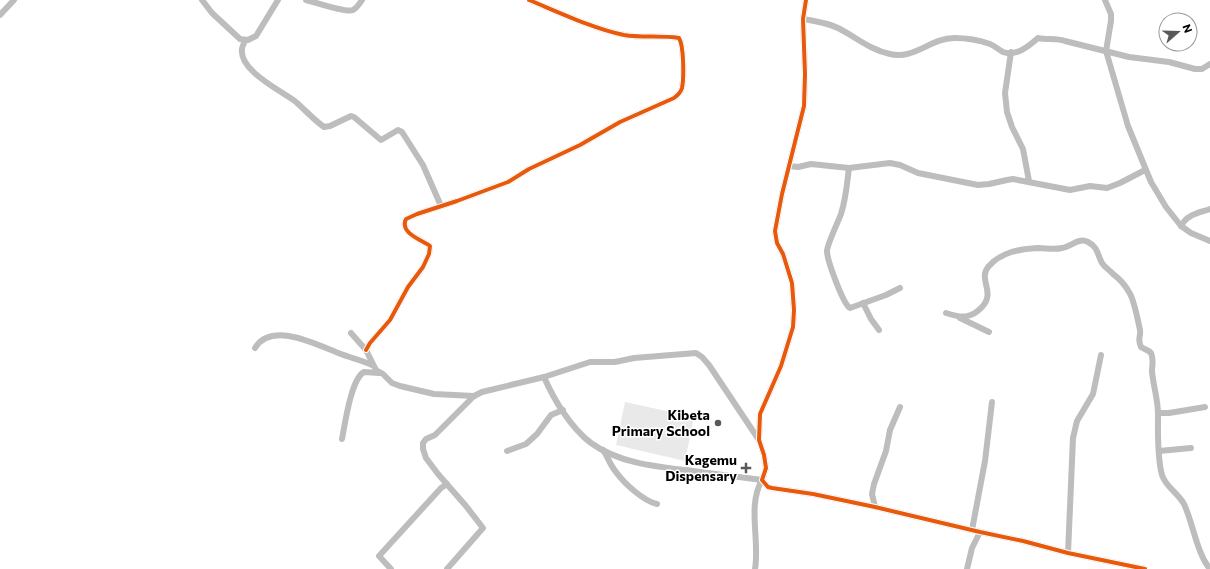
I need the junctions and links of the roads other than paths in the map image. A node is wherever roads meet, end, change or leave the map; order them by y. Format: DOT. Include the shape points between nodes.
graph roads {
  1 [pos="14,0"];
  2 [pos="202,0"];
  3 [pos="278,0"];
  4 [pos="306,0"];
  5 [pos="362,0"];
  6 [pos="529,0"];
  7 [pos="806,0"];
  8 [pos="1105,0"];
  9 [pos="0,15"];
  10 [pos="803,19"];
  11 [pos="245,41"];
  12 [pos="1106,51"];
  13 [pos="1010,52"];
  14 [pos="1210,64"];
  15 [pos="789,166"];
  16 [pos="849,168"];
  17 [pos="1145,170"];
  18 [pos="1029,181"];
  19 [pos="441,206"];
  20 [pos="1210,209"];
  21 [pos="1182,226"];
  22 [pos="1210,240"];
  23 [pos="900,288"];
  24 [pos="863,303"];
  25 [pos="946,313"];
  26 [pos="958,317"];
  27 [pos="879,330"];
  28 [pos="989,332"];
  29 [pos="351,333"];
  30 [pos="255,348"];
  31 [pos="366,350"];
  32 [pos="1101,355"];
  33 [pos="373,366"];
  34 [pos="382,374"];
  35 [pos="544,377"];
  36 [pos="474,396"];
  37 [pos="992,402"];
  38 [pos="900,407"];
  39 [pos="1205,407"];
  40 [pos="563,410"];
  41 [pos="1158,413"];
  42 [pos="342,439"];
  43 [pos="759,440"];
  44 [pos="1191,448"];
  45 [pos="603,450"];
  46 [pos="1160,451"];
  47 [pos="507,452"];
  48 [pos="762,480"];
  49 [pos="446,484"];
  50 [pos="657,504"];
  51 [pos="875,507"];
  52 [pos="972,530"];
  53 [pos="980,532"];
  54 [pos="1068,553"];
  55 [pos="391,569"];
  56 [pos="447,569"];
  57 [pos="755,569"];
  58 [pos="967,569"];
  59 [pos="1145,569"];
  60 [pos="1210,569"];
  1 -- 9 [label="street"];
  2 -- 11 [label="street" via="237,37"];
  3 -- 11 [label="street" via="256,36"];
  4 -- 5 [label="street" via="351,10"];
  6 -- 19 [label="street" via="619,34 679,38 682,43 682,89 674,98 620,122 508,182"];
  7 -- 10 [label="street"];
  8 -- 12 [label="street" via="1111,14"];
  10 -- 13 [label="street" via="838,28 873,49 898,56 907,55 933,42 948,38 965,38"];
  10 -- 15 [label="street" via="806,74 804,106"];
  11 -- 19 [label="street" via="242,51 249,69 295,102 324,127 351,116 381,140 395,131 402,132 423,165"];
  12 -- 13 [label="street" via="1058,38 1038,38 1017,52"];
  12 -- 14 [label="street" via="1195,69 1202,69"];
  12 -- 17 [label="street" via="1128,126"];
  13 -- 18 [label="street" via="1005,93 1007,112 1023,149"];
  15 -- 16 [label="street" via="811,164"];
  15 -- 43 [label="street" via="775,231 792,283 795,303 793,327 781,366 760,414"];
  16 -- 18 [label="street" via="890,163 918,173 978,185 1007,180"];
  16 -- 24 [label="street" via="841,214 827,252 847,306 850,308"];
  17 -- 18 [label="street" via="1107,188 1090,186 1070,190"];
  17 -- 21 [label="street" via="1159,196"];
  19 -- 31 [label="street" via="409,217 405,221 407,232 430,246 429,254 390,320"];
  20 -- 21 [label="street" via="1188,217"];
  21 -- 22 [label="street" via="1191,233"];
  23 -- 24 [label="street"];
  24 -- 27 [label="street"];
  25 -- 26 [label="street"];
  26 -- 28 [label="street"];
  26 -- 41 [label="street" via="972,314 986,303 988,296 985,272 998,258 1028,249 1061,249 1087,241 1096,247 1102,263 1132,296 1140,332 1138,340 1141,347 1152,354"];
  29 -- 31 [label="street"];
  30 -- 33 [label="street" via="262,340 276,336 292,336"];
  31 -- 33 [label="street"];
  32 -- 54 [label="street" via="1093,394 1077,421 1073,438"];
  33 -- 34 [label="street"];
  34 -- 36 [label="street" via="400,386 434,394"];
  34 -- 42 [label="street" via="364,372 358,378"];
  35 -- 36 [label="street"];
  35 -- 40 [label="street"];
  35 -- 43 [label="street" via="590,362 696,354 709,365"];
  36 -- 49 [label="street" via="436,434 423,443 426,458"];
  37 -- 52 [label="street" via="985,461"];
  38 -- 51 [label="street" via="890,430 886,451 874,484 872,494"];
  39 -- 41 [label="street"];
  40 -- 45 [label="street" via="578,431"];
  40 -- 47 [label="street" via="551,416 526,444"];
  41 -- 46 [label="street"];
  43 -- 48 [label="street" via="766,468"];
  44 -- 46 [label="street"];
  45 -- 48 [label="street" via="646,464"];
  45 -- 50 [label="street" via="622,479 648,501"];
  46 -- 60 [label="street" via="1163,478 1184,504 1203,558"];
  48 -- 51 [label="street" via="772,488"];
  48 -- 57 [label="street" via="758,487 755,506"];
  49 -- 55 [label="street" via="379,556"];
  49 -- 56 [label="street" via="483,528"];
  51 -- 52 [label="street"];
  52 -- 53 [label="street"];
  53 -- 54 [label="street"];
  53 -- 58 [label="street" via="972,548"];
  54 -- 59 [label="street"];
}
